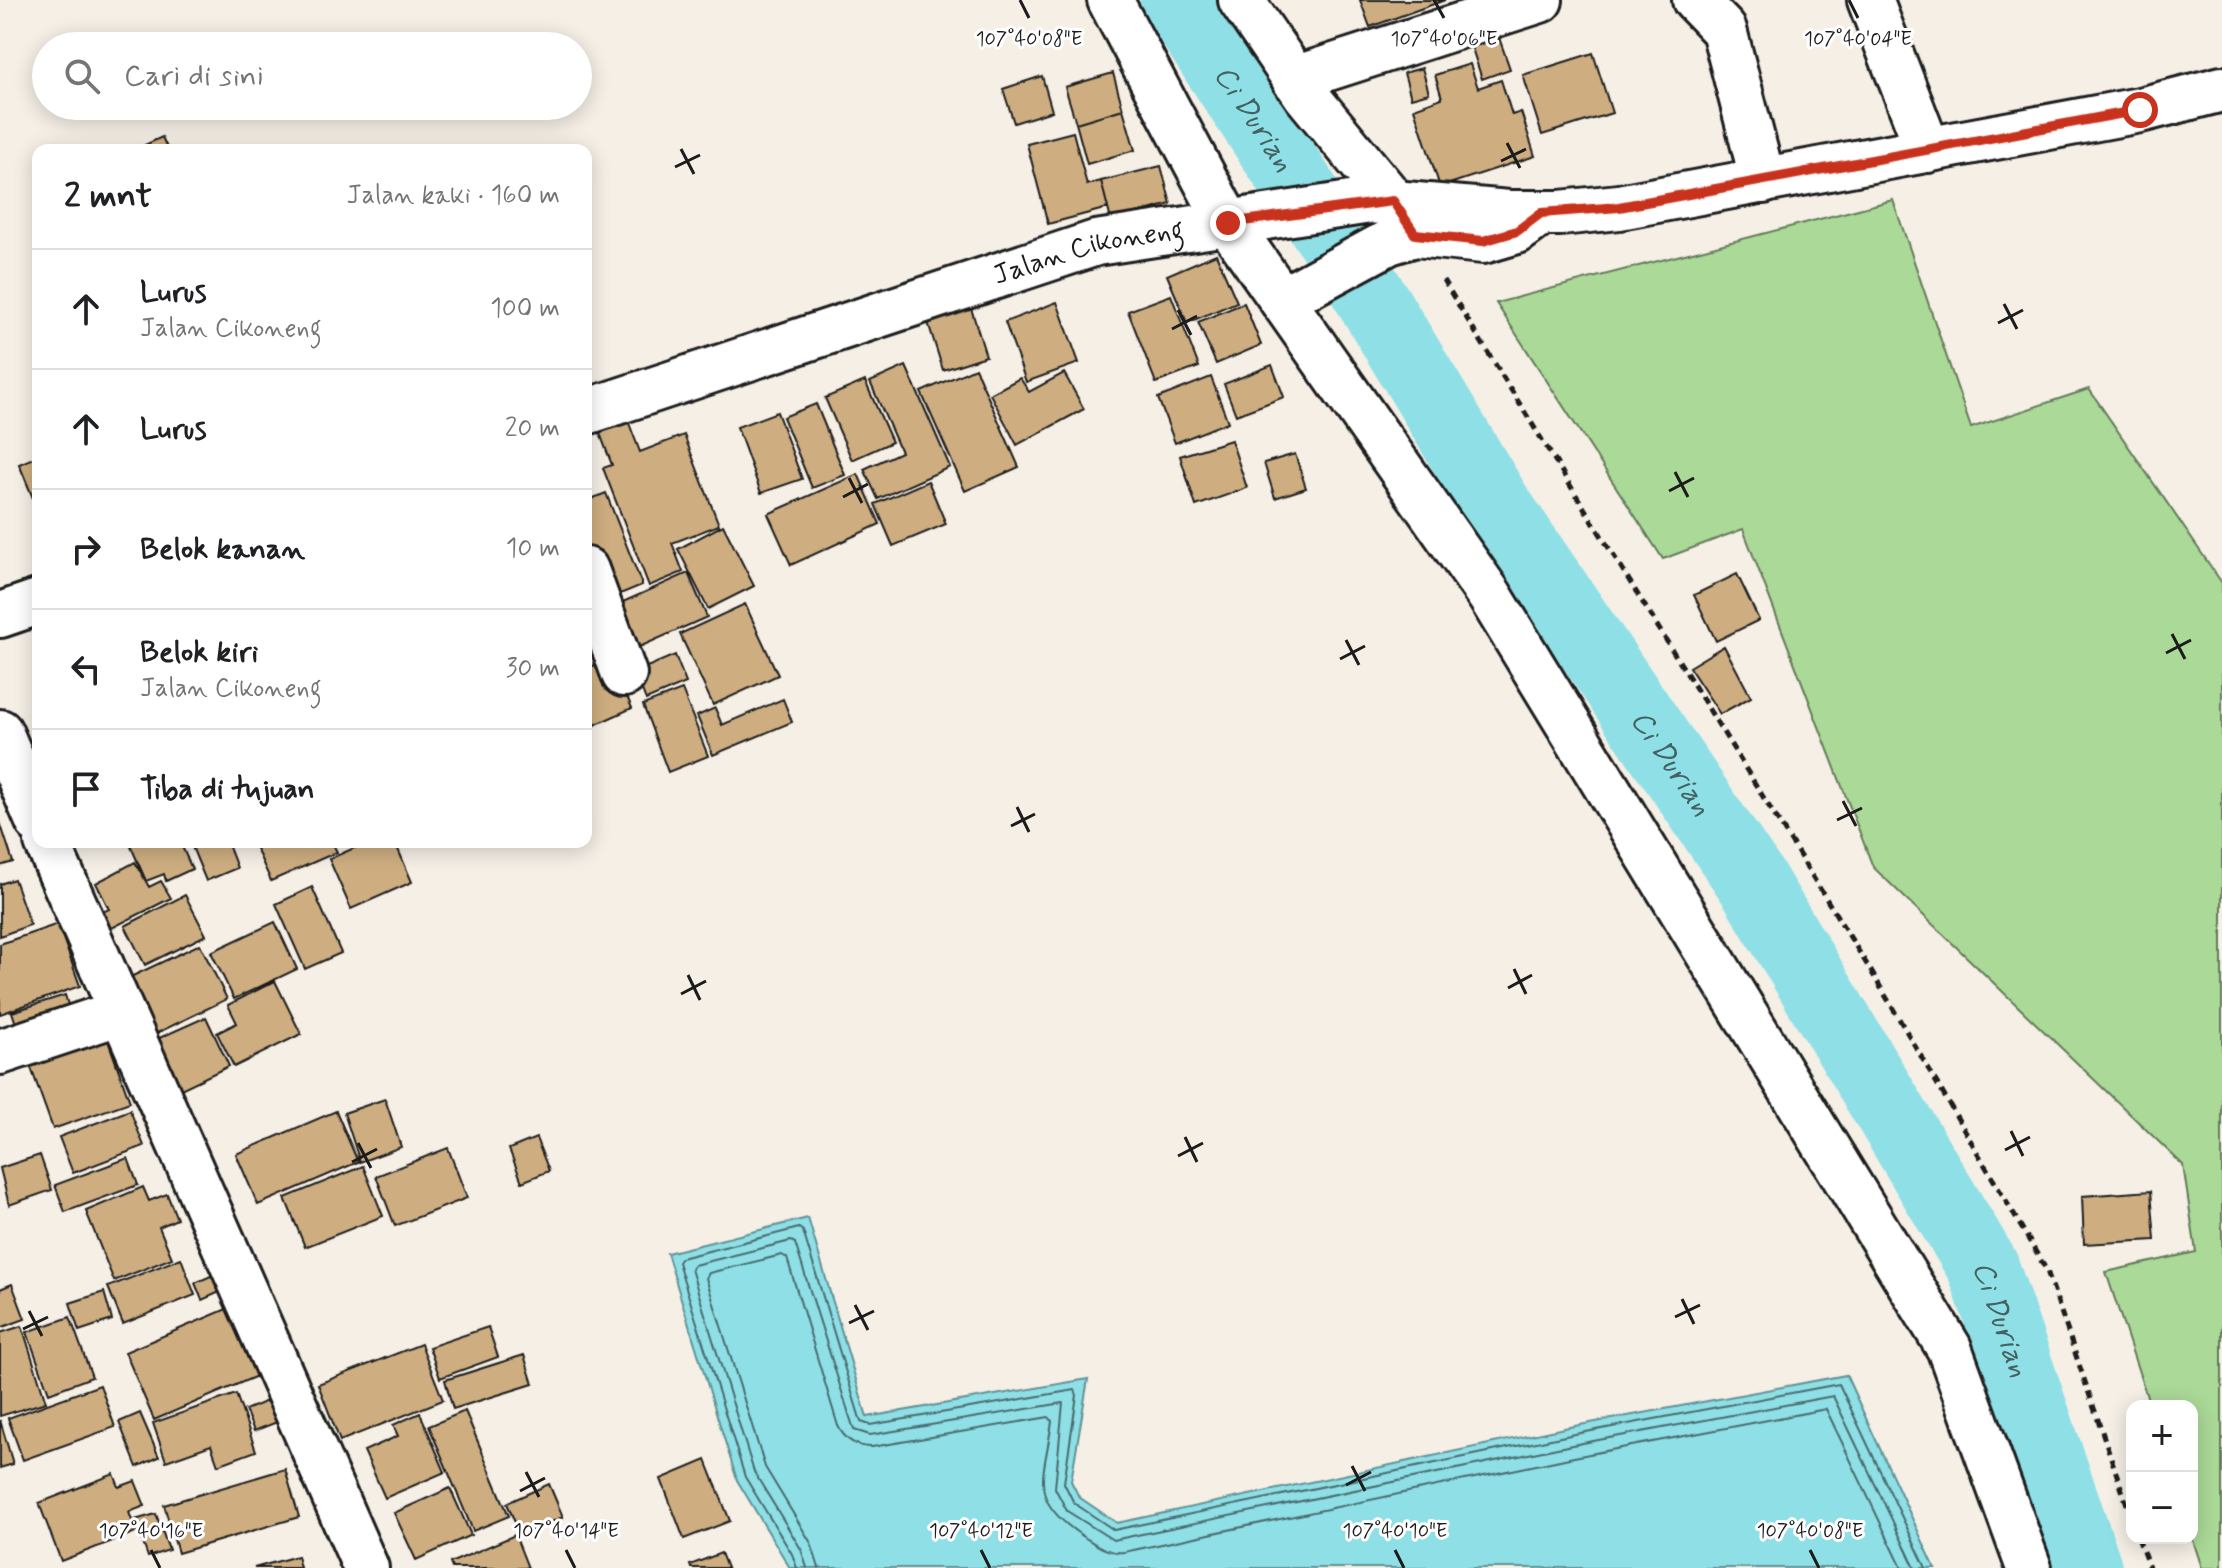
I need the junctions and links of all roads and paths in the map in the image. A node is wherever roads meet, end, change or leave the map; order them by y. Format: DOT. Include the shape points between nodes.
graph roads {
  1 [pos="1110,0"];
  2 [pos="1241,0"];
  3 [pos="1540,0"];
  4 [pos="1695,0"];
  5 [pos="1870,0"];
  6 [pos="1294,79"];
  7 [pos="2222,89"];
  8 [pos="1928,150"];
  9 [pos="1763,181"];
  10 [pos="1392,220"];
  11 [pos="1238,222"];
  12 [pos="1295,294"];
  13 [pos="592,410"];
  14 [pos="592,586"];
  15 [pos="32,604"];
  16 [pos="0,615"];
  17 [pos="624,674"];
  18 [pos="0,732"];
  19 [pos="32,807"];
  20 [pos="50,848"];
  21 [pos="121,1012"];
  22 [pos="0,1052"];
  23 [pos="2126,1501"];
  24 [pos="2140,1544"];
  25 [pos="366,1568"];
  26 [pos="2029,1568"];
  27 [pos="2149,1568"];
  1 -- 11 [label="street"];
  2 -- 6 [label="street"];
  3 -- 6 [label="street"];
  4 -- 9 [label="street" via="1724,30"];
  5 -- 8 [label="street"];
  6 -- 10 [label="street"];
  7 -- 8 [label="street, Jalan Cikoneng"];
  8 -- 9 [label="street, Jalan Cikoneng"];
  9 -- 10 [label="street, Jalan Cikoneng" via="1619,207"];
  10 -- 11 [label="street, Jalan Cikoneng"];
  10 -- 12 [label="street"];
  10 -- 23 [label="path" via="1871,971 2047,1271"];
  11 -- 12 [label="street"];
  11 -- 13 [label="street, Jalan Cikoneng" via="1096,243"];
  12 -- 26 [label="street" via="1490,596 1942,1335"];
  14 -- 17 [label="street"];
  15 -- 16 [label="street"];
  18 -- 19 [label="street"];
  20 -- 21 [label="street"];
  21 -- 22 [label="street"];
  21 -- 25 [label="street"];
  24 -- 27 [label="path"];
}
